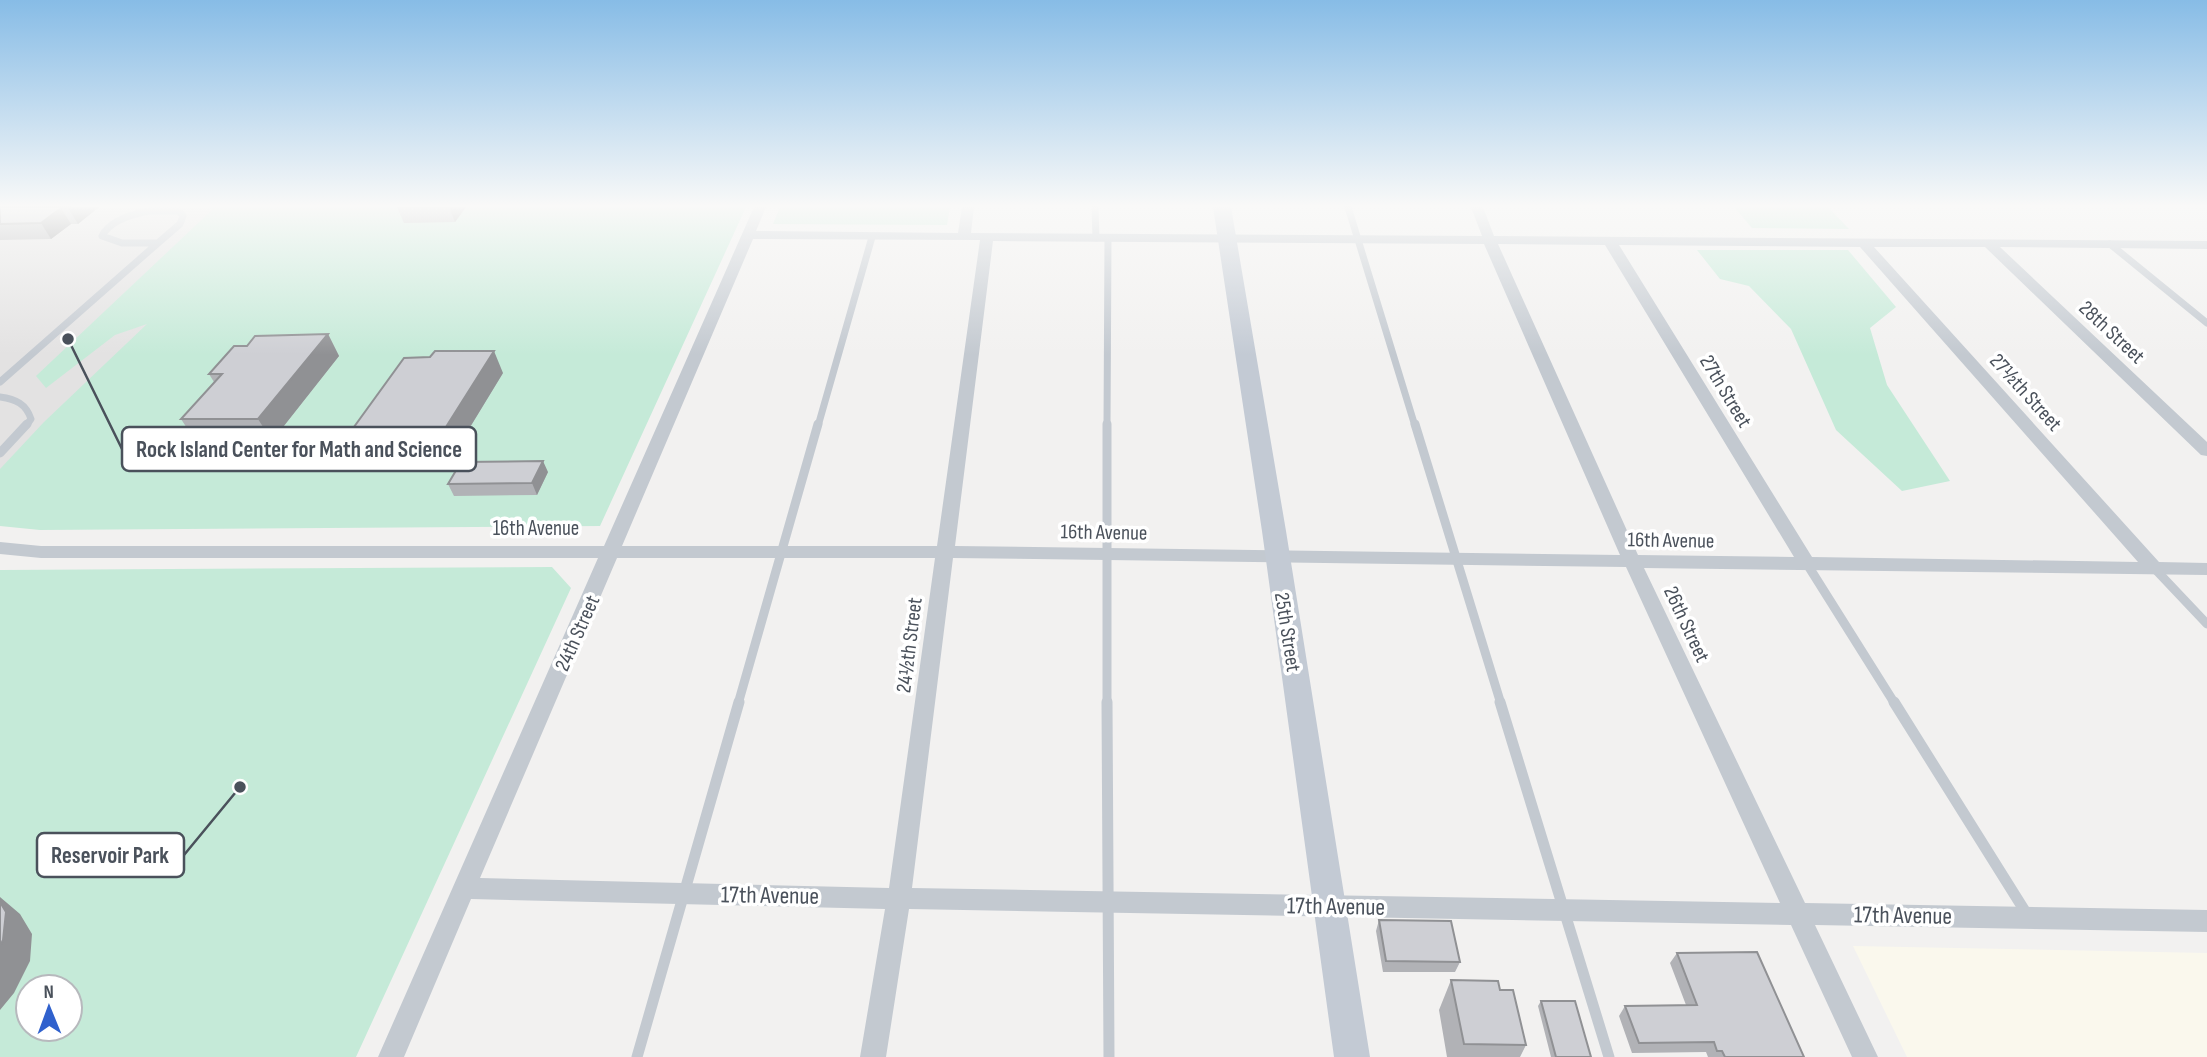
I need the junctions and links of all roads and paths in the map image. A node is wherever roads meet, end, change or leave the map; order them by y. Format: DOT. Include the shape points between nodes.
graph roads {
  1 [pos="144,256"];
  2 [pos="740,256"];
  3 [pos="866,256"];
  4 [pos="984,256"];
  5 [pos="1102,256"];
  6 [pos="1231,256"];
  7 [pos="1365,256"];
  8 [pos="1497,256"];
  9 [pos="1619,256"];
  10 [pos="1876,256"];
  11 [pos="2002,256"];
  12 [pos="2125,256"];
  13 [pos="2207,323"];
  14 [pos="0,382"];
  15 [pos="0,397"];
  16 [pos="2207,451"];
  17 [pos="0,453"];
  18 [pos="0,548"];
  19 [pos="613,550"];
  20 [pos="783,551"];
  21 [pos="944,552"];
  22 [pos="1106,555"];
  23 [pos="1278,558"];
  24 [pos="1456,560"];
  25 [pos="1632,562"];
  26 [pos="1807,564"];
  27 [pos="2155,569"];
  28 [pos="2207,569"];
  29 [pos="2207,624"];
  30 [pos="466,888"];
  31 [pos="684,895"];
  32 [pos="899,897"];
  33 [pos="1108,901"];
  34 [pos="1330,906"];
  35 [pos="1565,909"];
  36 [pos="1799,913"];
  37 [pos="2029,918"];
  38 [pos="2207,921"];
  39 [pos="391,1057"];
  40 [pos="637,1057"];
  41 [pos="873,1057"];
  42 [pos="1109,1057"];
  43 [pos="1352,1057"];
  44 [pos="1609,1057"];
  45 [pos="1865,1057"];
  1 -- 14 [label="lane"];
  2 -- 19 [label="street, 24th Street"];
  3 -- 20 [label="lane"];
  4 -- 21 [label="street, 24½th Street"];
  5 -- 22 [label="lane"];
  6 -- 23 [label="street, 25th Street"];
  7 -- 24 [label="lane"];
  8 -- 25 [label="street, 26th Street"];
  9 -- 26 [label="street, 27th Street"];
  10 -- 27 [label="street, 27½th Street"];
  11 -- 16 [label="street, 28th Street"];
  12 -- 13 [label="lane"];
  15 -- 17 [label="lane" via="22,402 31,419"];
  18 -- 19 [label="street, 16th Avenue" via="41,552"];
  19 -- 20 [label="street, 16th Avenue"];
  19 -- 30 [label="street, 24th Street"];
  20 -- 21 [label="street, 16th Avenue"];
  20 -- 31 [label="lane"];
  21 -- 22 [label="street, 16th Avenue"];
  21 -- 32 [label="street, 24½th Street"];
  22 -- 23 [label="street, 16th Avenue"];
  22 -- 33 [label="lane"];
  23 -- 24 [label="street, 16th Avenue"];
  23 -- 34 [label="street, 25th Street"];
  24 -- 25 [label="street, 16th Avenue"];
  24 -- 35 [label="lane"];
  25 -- 26 [label="street, 16th Avenue"];
  25 -- 36 [label="street, 26th Street"];
  26 -- 27 [label="street, 16th Avenue"];
  26 -- 37 [label="lane"];
  27 -- 28 [label="street, 16th Avenue"];
  27 -- 29 [label="lane"];
  30 -- 31 [label="street, 17th Avenue"];
  30 -- 39 [label="street, 24th Street"];
  31 -- 32 [label="street, 17th Avenue"];
  31 -- 40 [label="lane"];
  32 -- 33 [label="street, 17th Avenue"];
  32 -- 41 [label="street, 24½th Street"];
  33 -- 34 [label="street, 17th Avenue"];
  33 -- 42 [label="lane"];
  34 -- 35 [label="street, 17th Avenue"];
  34 -- 43 [label="street, 25th Street"];
  35 -- 36 [label="street, 17th Avenue"];
  35 -- 44 [label="lane"];
  36 -- 37 [label="street, 17th Avenue"];
  36 -- 45 [label="street, 26th Street"];
  37 -- 38 [label="street, 17th Avenue"];
}
